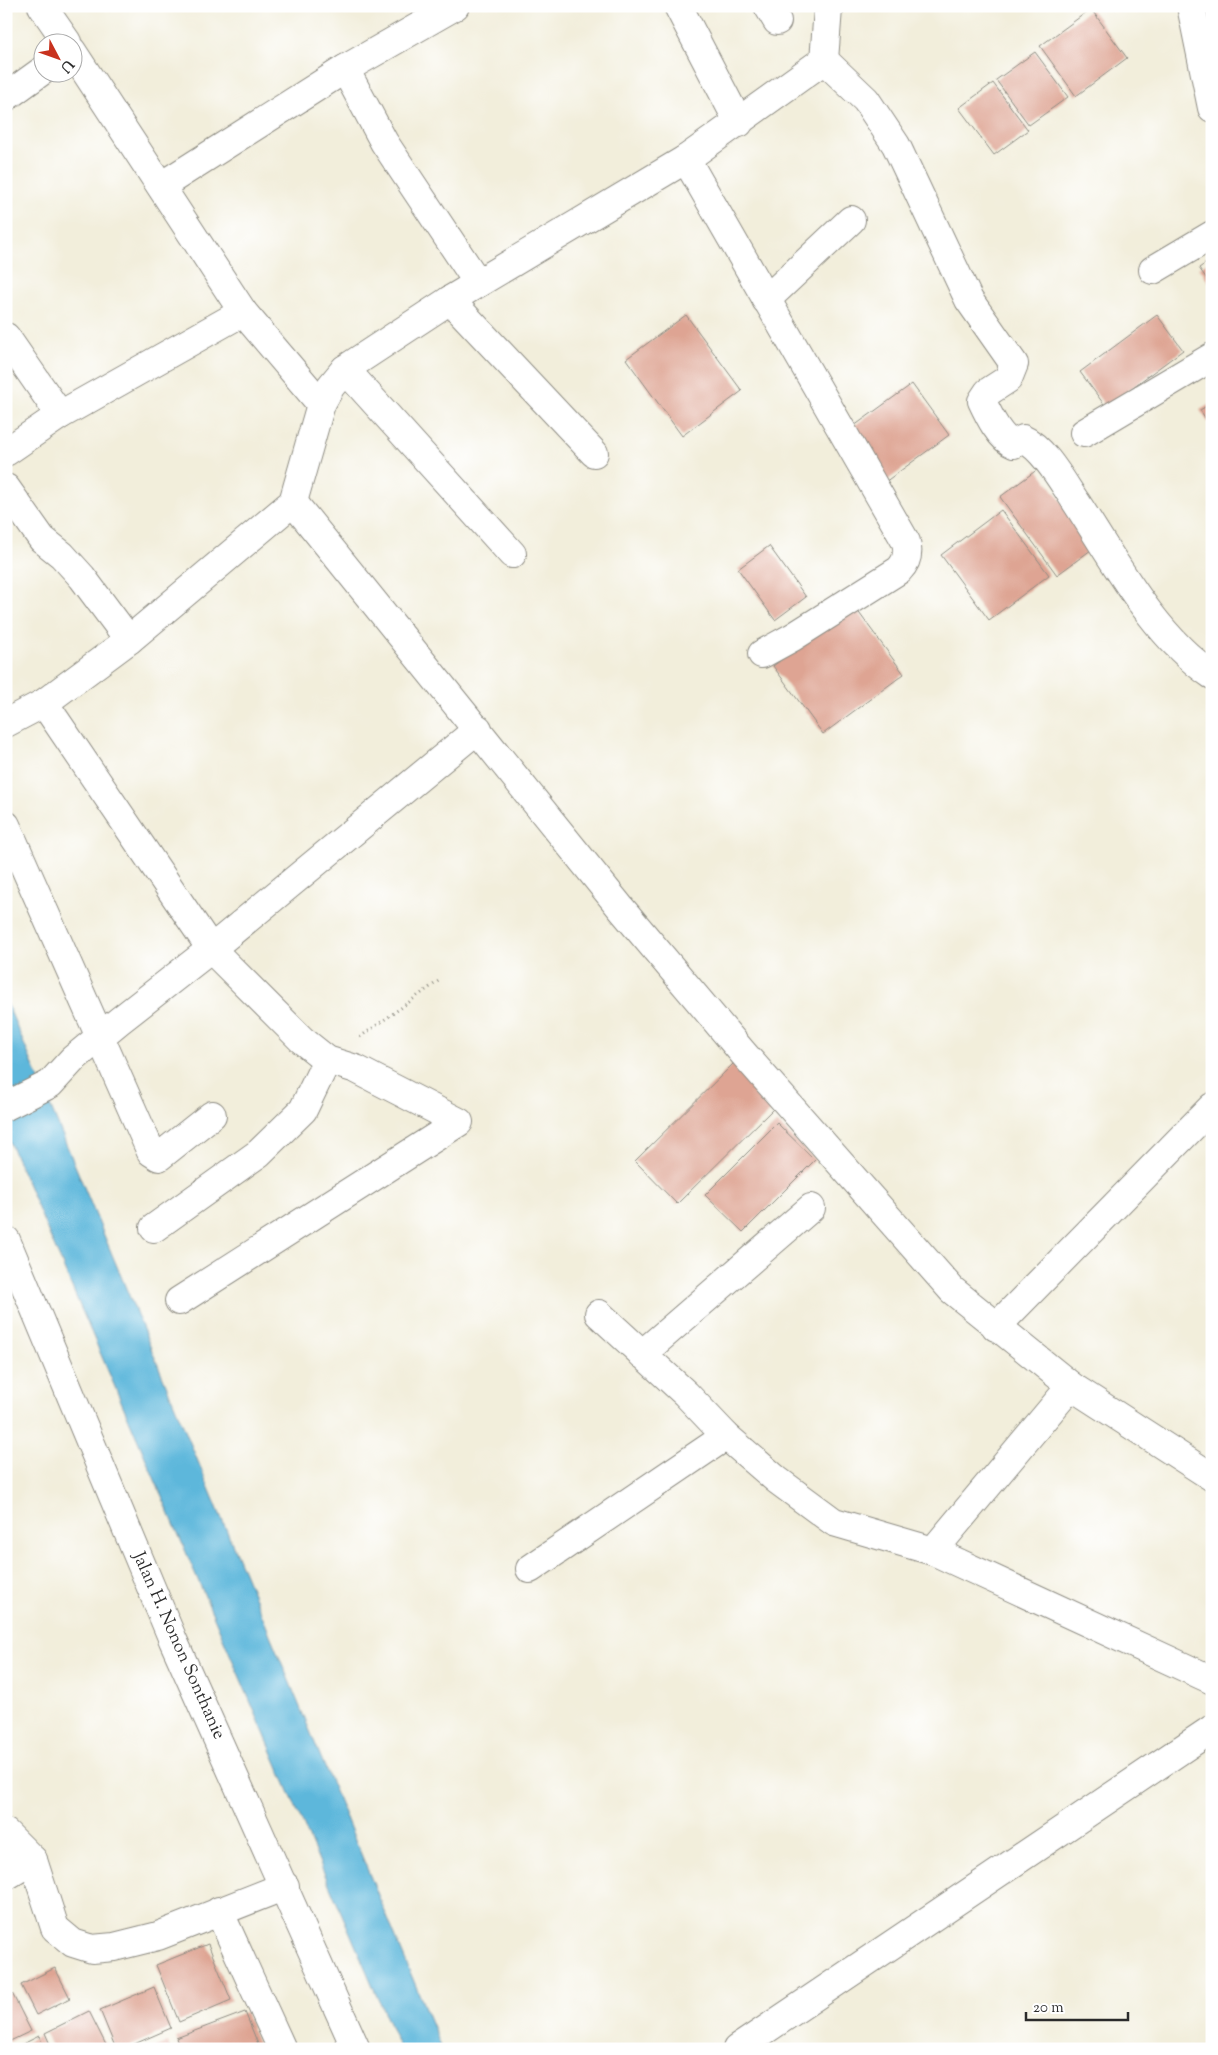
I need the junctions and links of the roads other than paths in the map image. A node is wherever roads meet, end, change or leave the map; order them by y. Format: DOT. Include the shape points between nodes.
graph roads {
  1 [pos="42,6"];
  2 [pos="455,6"];
  3 [pos="678,6"];
  4 [pos="831,6"];
  5 [pos="1191,6"];
  6 [pos="60,32"];
  7 [pos="824,60"];
  8 [pos="82,66"];
  9 [pos="345,69"];
  10 [pos="32,78"];
  11 [pos="6,97"];
  12 [pos="1212,108"];
  13 [pos="739,123"];
  14 [pos="686,159"];
  15 [pos="161,186"];
  16 [pos="851,220"];
  17 [pos="1212,235"];
  18 [pos="1153,270"];
  19 [pos="478,283"];
  20 [pos="450,300"];
  21 [pos="766,300"];
  22 [pos="243,312"];
  23 [pos="6,337"];
  24 [pos="1212,357"];
  25 [pos="345,369"];
  26 [pos="321,404"];
  27 [pos="60,415"];
  28 [pos="1084,433"];
  29 [pos="6,452"];
  30 [pos="594,453"];
  31 [pos="6,488"];
  32 [pos="293,502"];
  33 [pos="512,554"];
  34 [pos="130,640"];
  35 [pos="762,654"];
  36 [pos="1212,676"];
  37 [pos="44,703"];
  38 [pos="6,723"];
  39 [pos="478,730"];
  40 [pos="6,825"];
  41 [pos="211,949"];
  42 [pos="99,1038"];
  43 [pos="327,1060"];
  44 [pos="6,1106"];
  45 [pos="1212,1107"];
  46 [pos="212,1115"];
  47 [pos="811,1208"];
  48 [pos="154,1228"];
  49 [pos="6,1240"];
  50 [pos="179,1301"];
  51 [pos="599,1314"];
  52 [pos="996,1327"];
  53 [pos="642,1354"];
  54 [pos="1071,1386"];
  55 [pos="726,1436"];
  56 [pos="1212,1477"];
  57 [pos="934,1551"];
  58 [pos="530,1569"];
  59 [pos="1212,1680"];
  60 [pos="1212,1729"];
  61 [pos="6,1834"];
  62 [pos="33,1860"];
  63 [pos="6,1876"];
  64 [pos="285,1886"];
  65 [pos="219,1911"];
  66 [pos="282,2049"];
  67 [pos="356,2049"];
  68 [pos="737,2049"];
  1 -- 6 [label="street"];
  2 -- 9 [label="street"];
  3 -- 13 [label="street"];
  4 -- 7 [label="street" via="828,9"];
  5 -- 12 [label="street"];
  7 -- 13 [label="street"];
  7 -- 36 [label="street" via="866,100 896,145 969,300 1014,364 1008,379 988,392 982,401 987,412 1008,442 1014,444 1023,438 1033,443 1151,615 1194,664"];
  8 -- 15 [label="street"];
  9 -- 15 [label="street"];
  9 -- 19 [label="street" via="384,142"];
  10 -- 11 [label="street"];
  13 -- 14 [label="street"];
  14 -- 19 [label="street"];
  14 -- 21 [label="street"];
  15 -- 22 [label="street"];
  16 -- 21 [label="street"];
  17 -- 18 [label="street"];
  19 -- 20 [label="street"];
  20 -- 25 [label="street"];
  20 -- 30 [label="street"];
  21 -- 35 [label="street" via="908,550 904,565 899,570"];
  22 -- 26 [label="street"];
  22 -- 27 [label="street"];
  23 -- 27 [label="street"];
  24 -- 28 [label="street"];
  25 -- 26 [label="street"];
  25 -- 33 [label="street"];
  26 -- 32 [label="street"];
  27 -- 29 [label="street"];
  31 -- 34 [label="street" via="42,539 82,577"];
  32 -- 34 [label="street"];
  32 -- 39 [label="street"];
  34 -- 37 [label="street"];
  37 -- 38 [label="street"];
  37 -- 41 [label="street"];
  39 -- 41 [label="street"];
  39 -- 52 [label="street" via="743,1053 952,1290"];
  40 -- 42 [label="street"];
  41 -- 42 [label="street"];
  41 -- 43 [label="street" via="302,1040"];
  42 -- 44 [label="street" via="50,1084"];
  42 -- 46 [label="street" via="149,1148 156,1156 159,1157"];
  43 -- 48 [label="street" via="303,1110 259,1153"];
  43 -- 50 [label="street" via="356,1069 460,1122"];
  45 -- 52 [label="street"];
  47 -- 53 [label="street"];
  49 -- 64 [label="street, Jalan H. Nonon Sonthanie" via="173,1640"];
  51 -- 53 [label="street"];
  52 -- 54 [label="street"];
  53 -- 55 [label="street"];
  54 -- 56 [label="street"];
  54 -- 57 [label="street"];
  55 -- 57 [label="street" via="777,1480 834,1522"];
  55 -- 58 [label="street"];
  57 -- 59 [label="street"];
  60 -- 68 [label="street"];
  61 -- 62 [label="street"];
  62 -- 63 [label="street"];
  62 -- 65 [label="street" via="55,1928 73,1943 92,1949 158,1936"];
  64 -- 65 [label="street"];
  64 -- 67 [label="street, Jalan H. Nonon Sonthanie"];
  65 -- 66 [label="street"];
}
